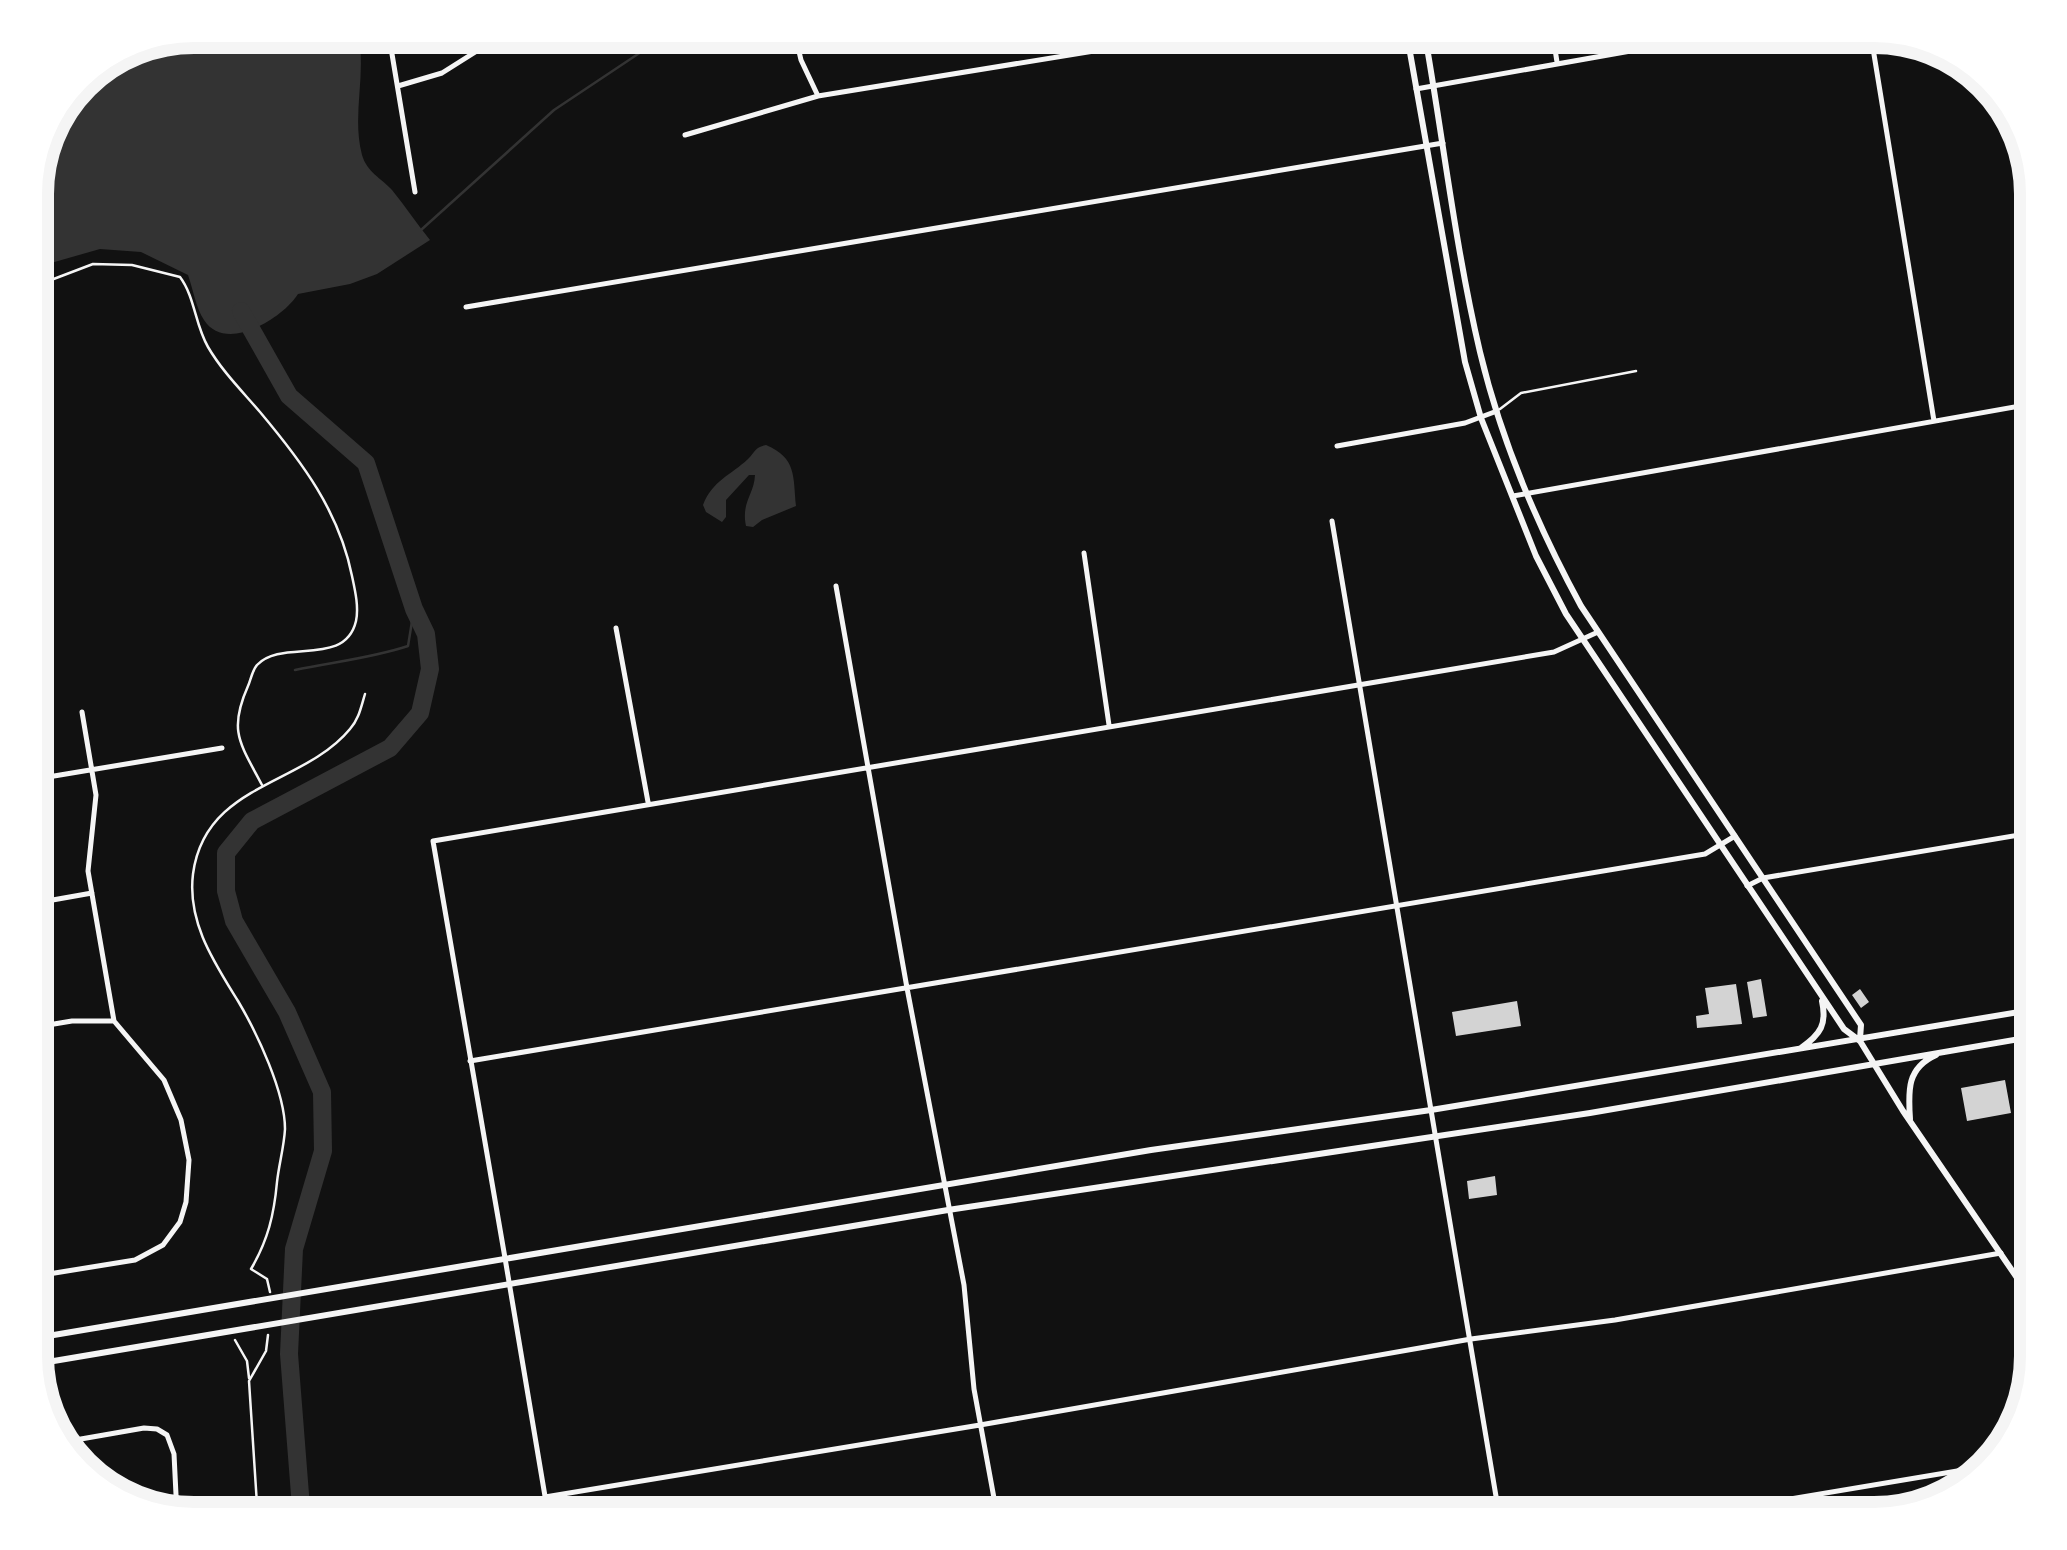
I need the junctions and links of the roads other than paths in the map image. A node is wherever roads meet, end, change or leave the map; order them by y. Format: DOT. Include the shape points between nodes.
graph roads {
  1 [pos="391,48"];
  2 [pos="482,48"];
  3 [pos="798,48"];
  4 [pos="1113,48"];
  5 [pos="1409,48"];
  6 [pos="1427,48"];
  7 [pos="1555,48"];
  8 [pos="1645,48"];
  9 [pos="1873,48"];
  10 [pos="1557,63"];
  11 [pos="398,86"];
  12 [pos="1434,86"];
  13 [pos="1416,88"];
  14 [pos="818,96"];
  15 [pos="685,135"];
  16 [pos="1444,144"];
  17 [pos="1426,146"];
  18 [pos="415,192"];
  19 [pos="1466,283"];
  20 [pos="1449,285"];
  21 [pos="466,307"];
  22 [pos="1636,371"];
  23 [pos="2020,405"];
  24 [pos="1498,411"];
  25 [pos="1481,418"];
  26 [pos="1934,422"];
  27 [pos="1338,446"];
  28 [pos="1510,446"];
  29 [pos="1493,452"];
  30 [pos="1528,494"];
  31 [pos="1511,497"];
  32 [pos="1332,521"];
  33 [pos="1084,553"];
  34 [pos="836,586"];
  35 [pos="616,628"];
  36 [pos="1598,632"];
  37 [pos="1583,640"];
  38 [pos="1358,684"];
  39 [pos="82,712"];
  40 [pos="1108,725"];
  41 [pos="222,748"];
  42 [pos="869,766"];
  43 [pos="92,770"];
  44 [pos="48,777"];
  45 [pos="648,802"];
  46 [pos="2020,835"];
  47 [pos="1735,836"];
  48 [pos="1720,846"];
  49 [pos="1763,878"];
  50 [pos="1747,886"];
  51 [pos="92,894"];
  52 [pos="48,901"];
  53 [pos="1396,905"];
  54 [pos="907,988"];
  55 [pos="1820,995"];
  56 [pos="2020,1012"];
  57 [pos="114,1021"];
  58 [pos="48,1025"];
  59 [pos="2020,1039"];
  60 [pos="1860,1040"];
  61 [pos="1798,1049"];
  62 [pos="1945,1051"];
  63 [pos="469,1062"];
  64 [pos="1874,1064"];
  65 [pos="1432,1110"];
  66 [pos="1910,1120"];
  67 [pos="1436,1136"];
  68 [pos="944,1184"];
  69 [pos="948,1210"];
  70 [pos="2001,1253"];
  71 [pos="505,1258"];
  72 [pos="48,1274"];
  73 [pos="2020,1282"];
  74 [pos="509,1286"];
  75 [pos="48,1336"];
  76 [pos="1471,1339"];
  77 [pos="48,1361"];
  78 [pos="980,1425"];
  79 [pos="75,1440"];
  80 [pos="1966,1470"];
  81 [pos="545,1496"];
  82 [pos="175,1501"];
  83 [pos="546,1502"];
  84 [pos="995,1502"];
  85 [pos="1497,1502"];
  86 [pos="1772,1502"];
  1 -- 11 [label="street"];
  2 -- 11 [label="street" via="442,73"];
  3 -- 14 [label="street"];
  4 -- 14 [label="street"];
  5 -- 13 [label="main road"];
  6 -- 12 [label="main road"];
  7 -- 10 [label="street"];
  8 -- 10 [label="street"];
  9 -- 26 [label="street"];
  10 -- 12 [label="street"];
  11 -- 18 [label="street"];
  12 -- 13 [label="street"];
  12 -- 16 [label="main road"];
  13 -- 17 [label="main road"];
  14 -- 15 [label="street"];
  16 -- 17 [label="street"];
  16 -- 19 [label="main road"];
  17 -- 20 [label="main road"];
  17 -- 21 [label="street"];
  19 -- 20 [label="main road"];
  19 -- 24 [label="main road"];
  20 -- 25 [label="main road"];
  22 -- 24 [label="lane" via="1521,392"];
  23 -- 26 [label="street"];
  24 -- 25 [label="street"];
  24 -- 28 [label="main road"];
  25 -- 27 [label="street"];
  25 -- 29 [label="main road"];
  26 -- 30 [label="street"];
  28 -- 29 [label="main road"];
  28 -- 30 [label="main road"];
  29 -- 31 [label="main road"];
  30 -- 31 [label="street"];
  30 -- 36 [label="main road"];
  31 -- 37 [label="main road"];
  32 -- 38 [label="street"];
  33 -- 40 [label="street"];
  34 -- 42 [label="street"];
  35 -- 45 [label="street"];
  36 -- 37 [label="street"];
  36 -- 47 [label="main road"];
  37 -- 38 [label="street" via="1554,652"];
  37 -- 48 [label="main road"];
  38 -- 40 [label="street"];
  38 -- 53 [label="street"];
  39 -- 43 [label="street"];
  40 -- 42 [label="street"];
  41 -- 43 [label="street"];
  42 -- 45 [label="street"];
  42 -- 54 [label="street"];
  43 -- 44 [label="street"];
  43 -- 51 [label="street"];
  45 -- 63 [label="street" via="433,840"];
  46 -- 49 [label="street"];
  47 -- 48 [label="street"];
  47 -- 49 [label="main road"];
  48 -- 50 [label="main road"];
  48 -- 53 [label="street" via="1705,854"];
  49 -- 50 [label="street"];
  49 -- 60 [label="main road" via="1861,1025"];
  50 -- 55 [label="main road"];
  51 -- 52 [label="street"];
  51 -- 57 [label="street"];
  53 -- 54 [label="street"];
  53 -- 65 [label="street"];
  54 -- 63 [label="street"];
  54 -- 68 [label="street"];
  55 -- 60 [label="main road"];
  55 -- 61 [label="main road" via="1822,1028"];
  56 -- 60 [label="main road"];
  57 -- 58 [label="street"];
  57 -- 72 [label="street" via="164,1080 186,1141 186,1202 163,1245 135,1260"];
  59 -- 62 [label="main road"];
  60 -- 61 [label="main road"];
  60 -- 64 [label="main road"];
  61 -- 65 [label="main road"];
  62 -- 64 [label="main road"];
  62 -- 66 [label="main road" via="1912,1073"];
  63 -- 71 [label="street"];
  64 -- 66 [label="main road"];
  64 -- 67 [label="main road"];
  65 -- 67 [label="street"];
  65 -- 68 [label="main road"];
  66 -- 70 [label="main road"];
  67 -- 69 [label="main road"];
  67 -- 76 [label="street"];
  68 -- 69 [label="street"];
  68 -- 71 [label="main road"];
  69 -- 74 [label="main road"];
  69 -- 78 [label="street" via="967,1302"];
  70 -- 73 [label="main road"];
  70 -- 76 [label="street"];
  71 -- 74 [label="street"];
  71 -- 75 [label="main road"];
  74 -- 77 [label="main road"];
  74 -- 81 [label="street"];
  76 -- 78 [label="street"];
  76 -- 85 [label="street"];
  78 -- 81 [label="street"];
  78 -- 84 [label="street"];
  79 -- 82 [label="street" via="138,1430 167,1434"];
  80 -- 86 [label="street"];
  81 -- 83 [label="street"];
}
